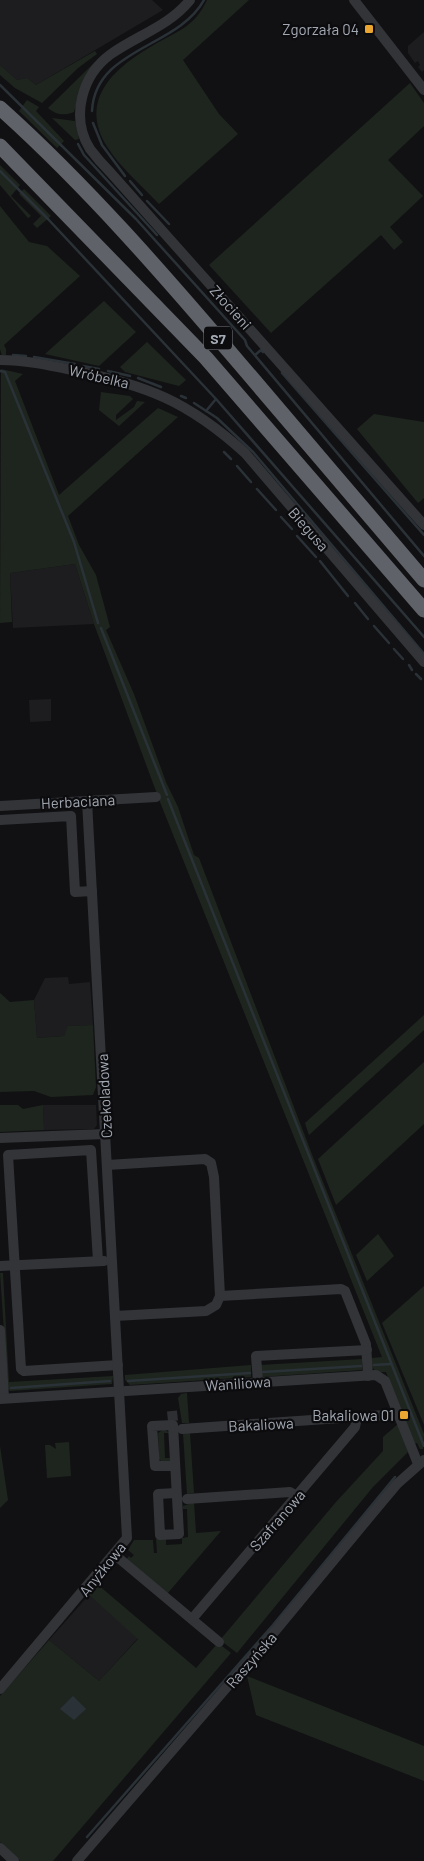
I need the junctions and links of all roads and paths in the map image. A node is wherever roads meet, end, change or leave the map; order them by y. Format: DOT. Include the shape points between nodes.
graph roads {
  1 [pos="354,0"];
  2 [pos="190,1"];
  3 [pos="424,90"];
  4 [pos="0,108"];
  5 [pos="0,146"];
  6 [pos="4,360"];
  7 [pos="185,406"];
  8 [pos="424,525"];
  9 [pos="424,580"];
  10 [pos="424,610"];
  11 [pos="424,662"];
  12 [pos="156,797"];
  13 [pos="87,801"];
  14 [pos="0,806"];
  15 [pos="0,820"];
  16 [pos="89,842"];
  17 [pos="72,844"];
  18 [pos="92,891"];
  19 [pos="105,1134"];
  20 [pos="46,1136"];
  21 [pos="0,1138"];
  22 [pos="46,1152"];
  23 [pos="107,1169"];
  24 [pos="93,1174"];
  25 [pos="112,1260"];
  26 [pos="98,1261"];
  27 [pos="13,1265"];
  28 [pos="0,1266"];
  29 [pos="220,1296"];
  30 [pos="115,1316"];
  31 [pos="0,1330"];
  32 [pos="0,1337"];
  33 [pos="367,1350"];
  34 [pos="118,1365"];
  35 [pos="368,1376"];
  36 [pos="258,1382"];
  37 [pos="119,1391"];
  38 [pos="2,1398"];
  39 [pos="399,1414"];
  40 [pos="357,1418"];
  41 [pos="176,1425"];
  42 [pos="421,1462"];
  43 [pos="175,1466"];
  44 [pos="176,1492"];
  45 [pos="297,1496"];
  46 [pos="190,1499"];
  47 [pos="114,1555"];
  48 [pos="192,1619"];
  49 [pos="218,1642"];
  50 [pos="0,1689"];
  51 [pos="0,1848"];
  52 [pos="14,1861"];
  53 [pos="77,1861"];
  1 -- 3 [label="street"];
  2 -- 8 [label="street, Złocieni" via="170,20 110,54 92,74 82,96 80,110 82,130 90,149"];
  4 -- 9 [label="highway, S7" via="63,169 175,288"];
  5 -- 10 [label="highway, S7" via="206,358"];
  6 -- 7 [label="street, Wróbelka" via="48,365 128,382"];
  7 -- 11 [label="street, Biegusa" via="217,427 245,453"];
  12 -- 13 [label="street, Herbaciana"];
  13 -- 14 [label="street, Herbaciana"];
  13 -- 16 [label="street, Czekoladowa"];
  15 -- 17 [label="street" via="71,816"];
  16 -- 17 [label="street"];
  16 -- 18 [label="street, Czekoladowa"];
  17 -- 18 [label="street" via="75,892"];
  18 -- 19 [label="street, Czekoladowa"];
  19 -- 20 [label="street"];
  19 -- 23 [label="street, Czekoladowa"];
  20 -- 21 [label="street"];
  20 -- 22 [label="street"];
  22 -- 24 [label="street" via="91,1150"];
  22 -- 27 [label="street" via="10,1153 7,1157"];
  23 -- 24 [label="street"];
  23 -- 25 [label="street, Czekoladowa"];
  23 -- 29 [label="street" via="209,1160 214,1177"];
  24 -- 26 [label="street"];
  25 -- 26 [label="street"];
  25 -- 30 [label="street, Czekoladowa"];
  26 -- 27 [label="street"];
  27 -- 28 [label="street"];
  27 -- 34 [label="street" via="21,1369"];
  29 -- 30 [label="street" via="216,1305 206,1311"];
  29 -- 33 [label="street" via="341,1289 345,1291"];
  30 -- 34 [label="street, Czekoladowa"];
  31 -- 32 [label="street"];
  32 -- 38 [label="street"];
  33 -- 35 [label="street"];
  33 -- 36 [label="street" via="256,1356"];
  34 -- 37 [label="street, Czekoladowa"];
  35 -- 36 [label="street, Waniliowa"];
  35 -- 39 [label="street" via="382,1377"];
  36 -- 37 [label="street, Waniliowa"];
  37 -- 38 [label="street, Waniliowa"];
  37 -- 47 [label="street, Anyżkowa" via="127,1533 124,1543"];
  39 -- 40 [label="street, Bakaliowa"];
  39 -- 42 [label="street"];
  40 -- 41 [label="street, Bakaliowa"];
  40 -- 45 [label="street, Szafranowa" via="355,1426"];
  41 -- 43 [label="street"];
  41 -- 43 [label="street, Bakaliowa" via="152,1426 154,1466"];
  42 -- 53 [label="street, Raszyńska" via="376,1509"];
  43 -- 44 [label="street"];
  45 -- 46 [label="street" via="290,1492"];
  45 -- 48 [label="street, Szafranowa"];
  47 -- 48 [label="street"];
  47 -- 50 [label="street, Anyżkowa"];
  48 -- 49 [label="street"];
  51 -- 52 [label="street"];
}
